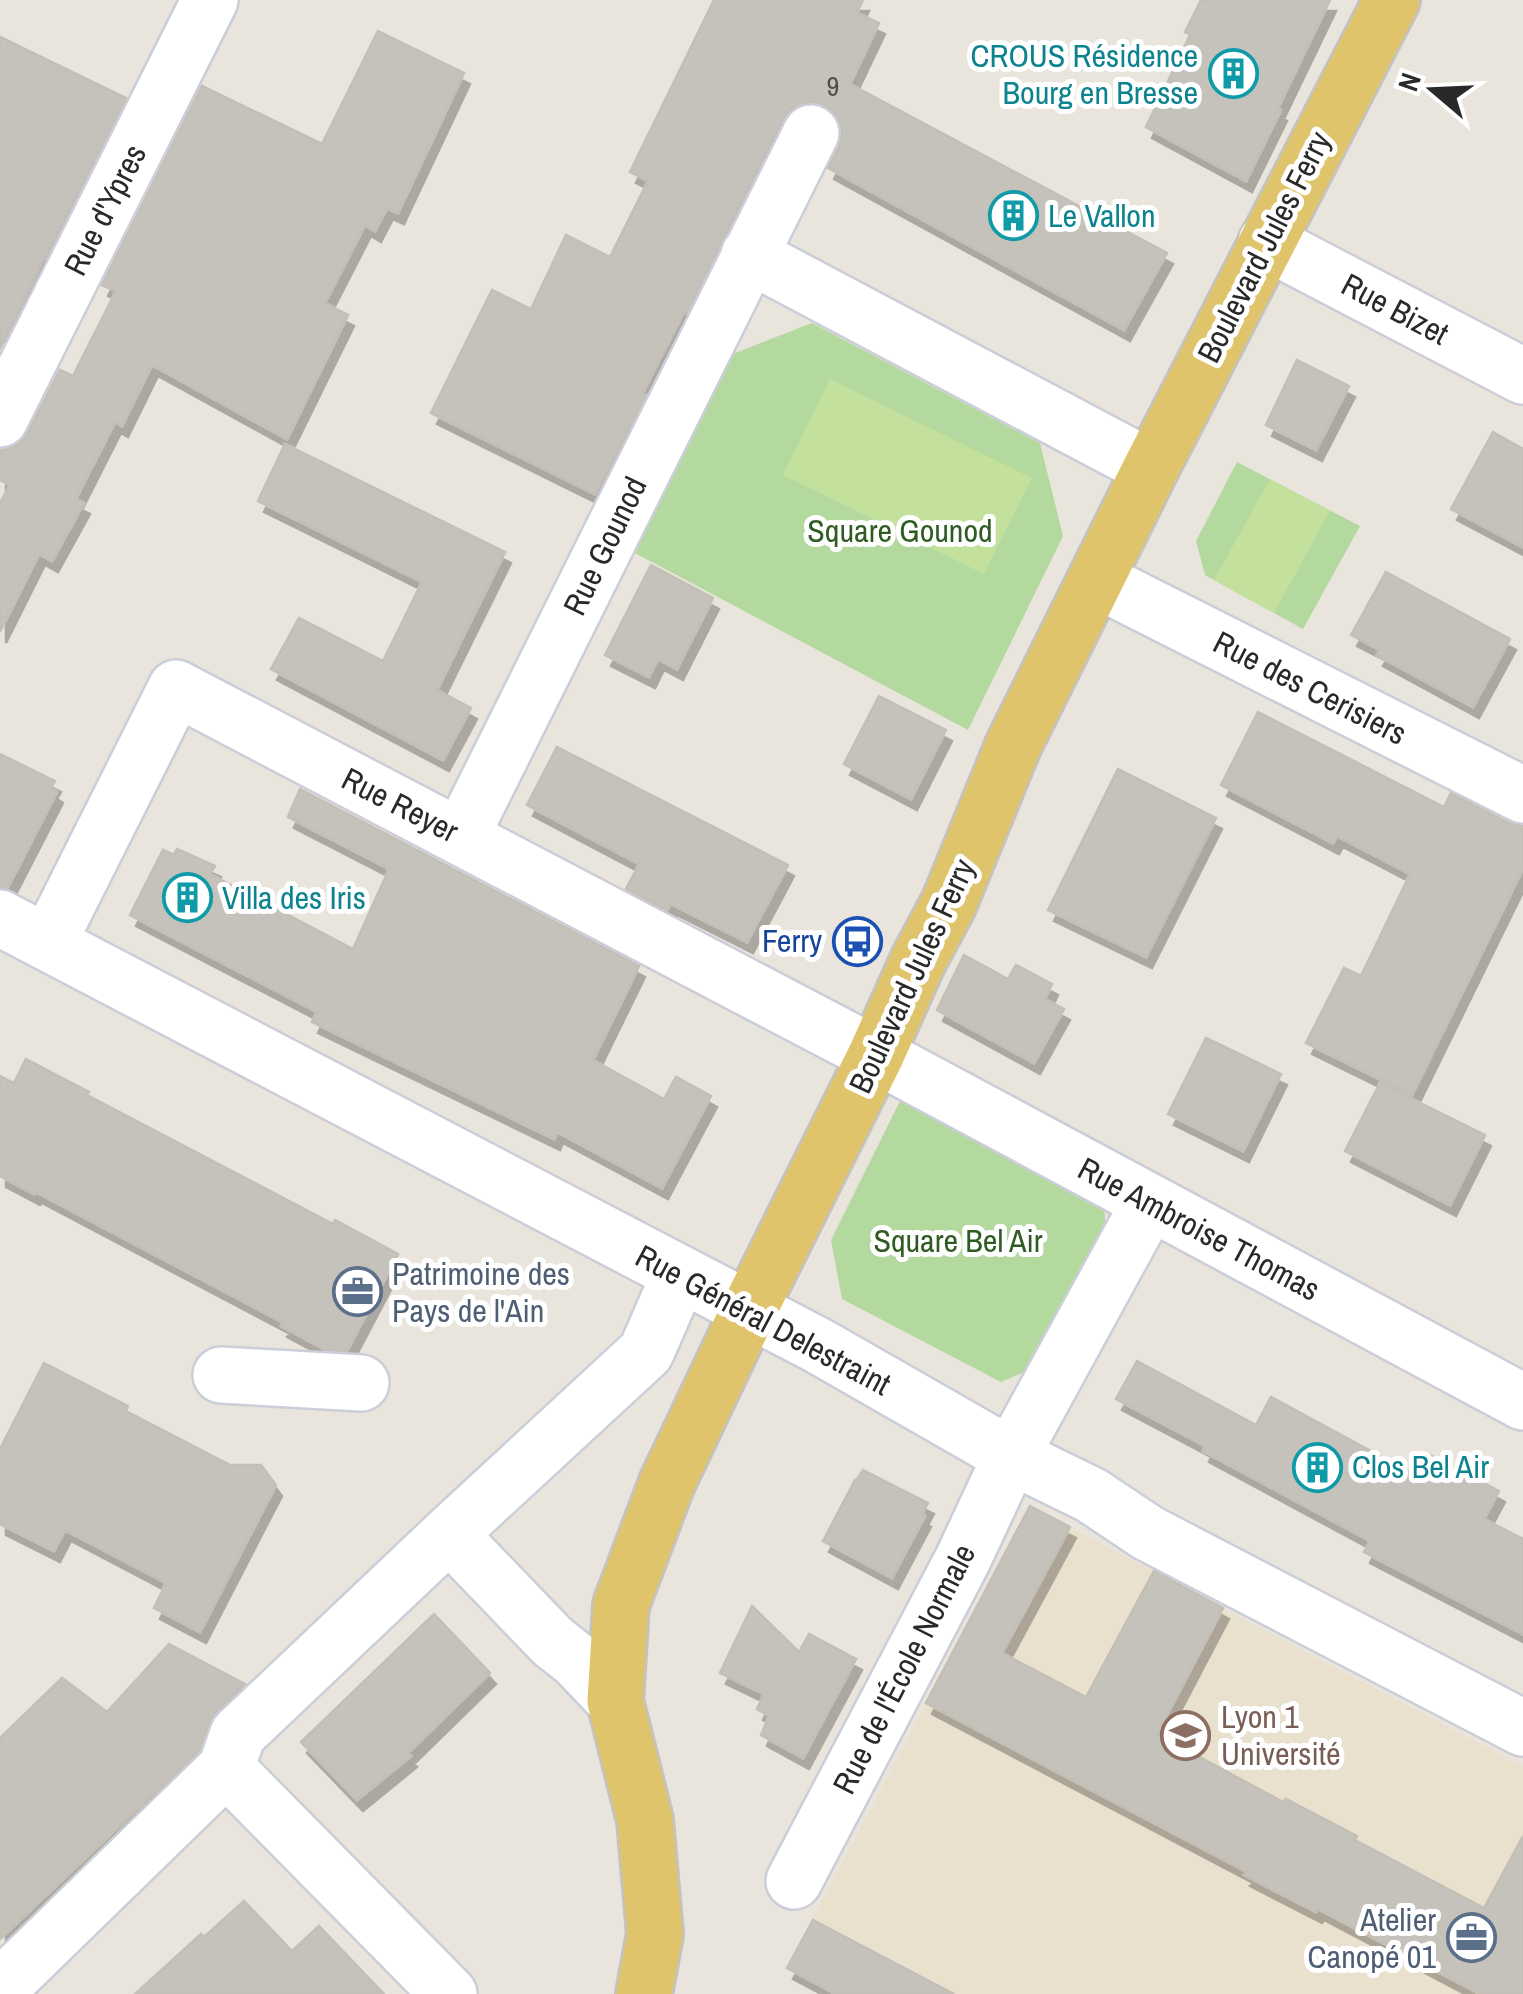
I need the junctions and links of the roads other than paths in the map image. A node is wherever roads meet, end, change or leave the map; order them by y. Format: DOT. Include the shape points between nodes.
graph roads {
  1 [pos="210,0"];
  2 [pos="1392,0"];
  3 [pos="811,133"];
  4 [pos="1266,242"];
  5 [pos="749,256"];
  6 [pos="1523,376"];
  7 [pos="0,419"];
  8 [pos="1151,468"];
  9 [pos="1097,580"];
  10 [pos="1523,796"];
  11 [pos="461,836"];
  12 [pos="0,918"];
  13 [pos="48,943"];
  14 [pos="876,1056"];
  15 [pos="1150,1202"];
  16 [pos="680,1274"];
  17 [pos="749,1310"];
  18 [pos="221,1375"];
  19 [pos="361,1383"];
  20 [pos="1523,1402"];
  21 [pos="1010,1456"];
  22 [pos="449,1534"];
  23 [pos="614,1701"];
  24 [pos="1523,1728"];
  25 [pos="226,1768"];
  26 [pos="794,1881"];
  27 [pos="0,1988"];
  28 [pos="449,1994"];
  29 [pos="644,1994"];
  1 -- 7 [label="street, Rue d'Ypres"];
  2 -- 4 [label="main road, Boulevard Jules Ferry"];
  3 -- 5 [label="street, Rue Gounod"];
  4 -- 6 [label="street, Rue Bizet"];
  4 -- 8 [label="main road, Boulevard Jules Ferry"];
  5 -- 8 [label="street"];
  5 -- 11 [label="street, Rue Gounod"];
  8 -- 9 [label="main road, Boulevard Jules Ferry"];
  9 -- 10 [label="street, Rue des Cerisiers"];
  9 -- 14 [label="main road, Boulevard Jules Ferry" via="1013,746"];
  11 -- 13 [label="street, Rue Reyer" via="176,688"];
  11 -- 14 [label="street, Rue Reyer"];
  12 -- 13 [label="street, Rue Général Delestraint"];
  13 -- 16 [label="street, Rue Général Delestraint"];
  14 -- 15 [label="street, Rue Ambroise Thomas"];
  14 -- 17 [label="main road, Boulevard Jules Ferry"];
  15 -- 20 [label="street, Rue Ambroise Thomas"];
  15 -- 21 [label="street"];
  16 -- 17 [label="street, Rue Général Delestraint"];
  16 -- 22 [label="street" via="646,1352"];
  17 -- 21 [label="street, Rue Général Delestraint"];
  17 -- 23 [label="main road, Boulevard Jules Ferry" via="667,1484 621,1605"];
  18 -- 19 [label="street"];
  21 -- 24 [label="street, Rue Général Delestraint"];
  21 -- 26 [label="street, Rue de l'École Normale"];
  22 -- 23 [label="street"];
  22 -- 25 [label="street" via="238,1734"];
  23 -- 29 [label="main road, Boulevard Jules Ferry" via="644,1820 655,1934"];
  25 -- 27 [label="street"];
  25 -- 28 [label="street"];
}
